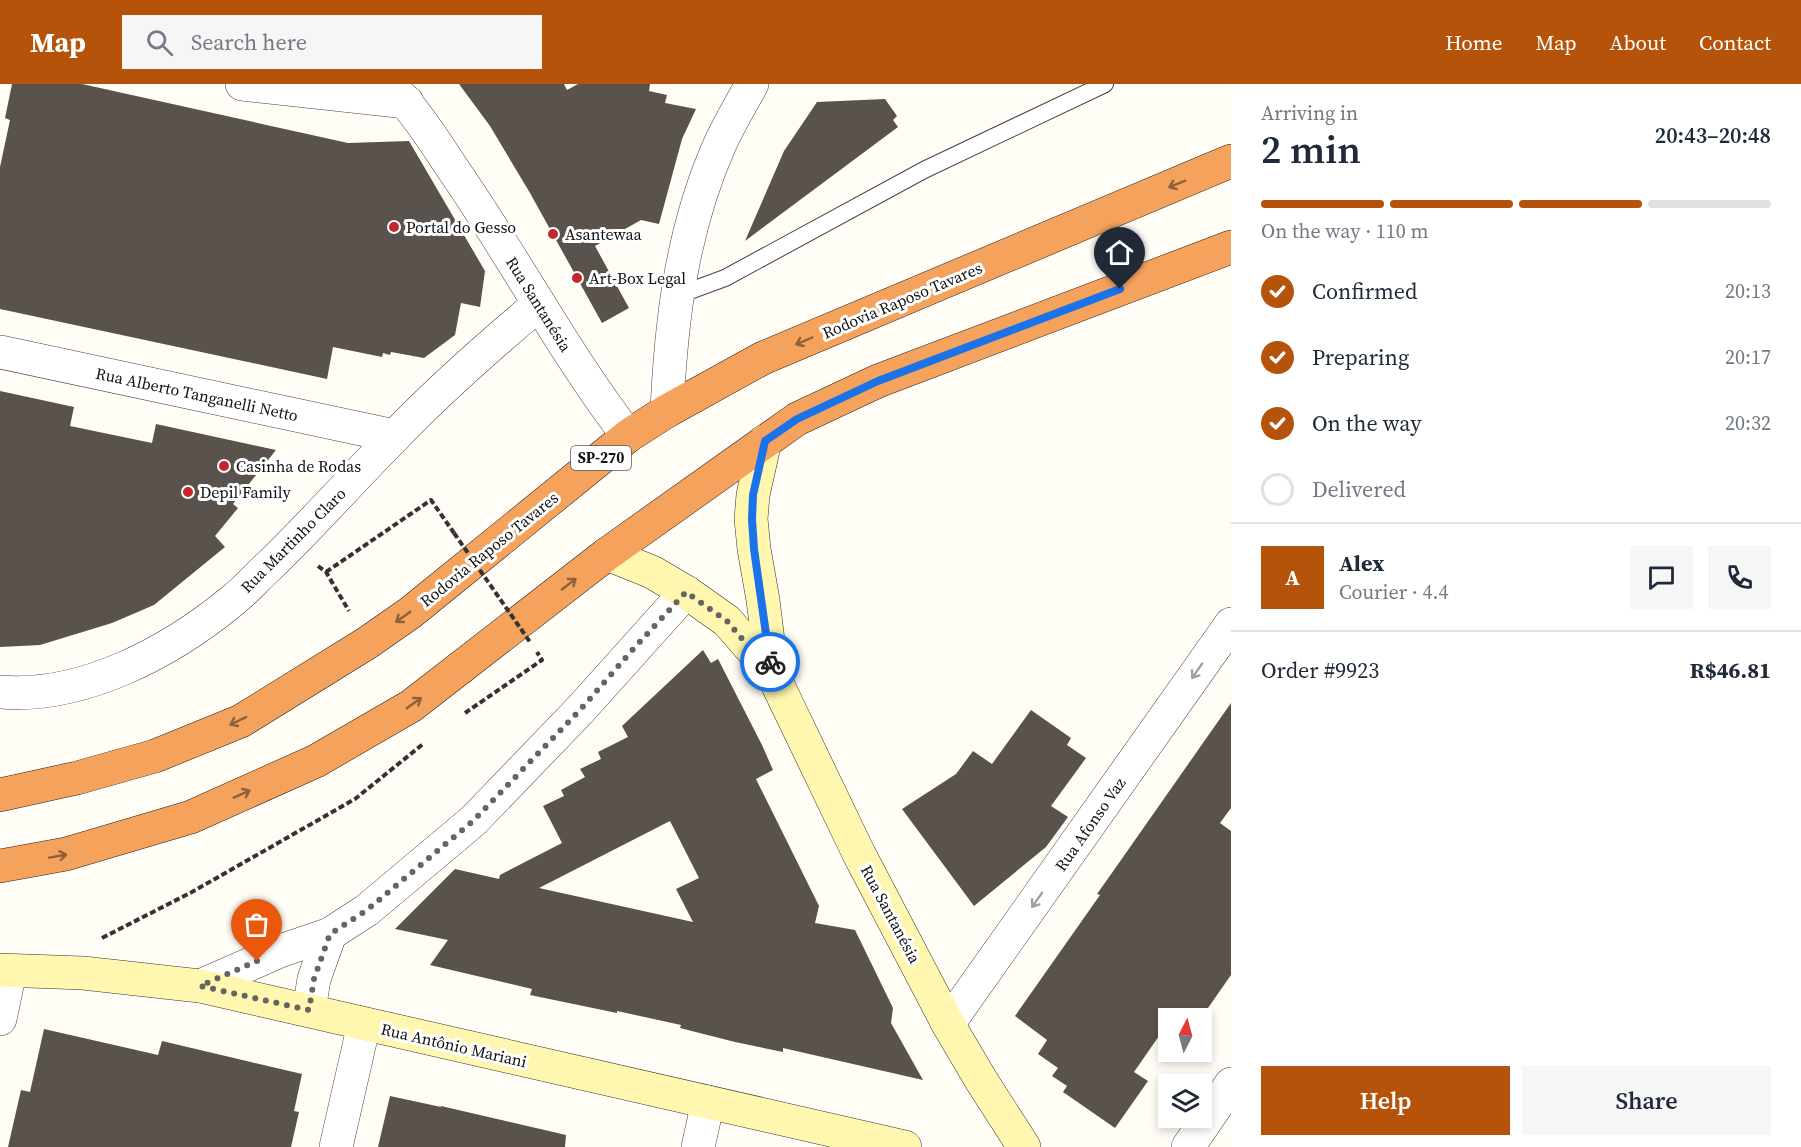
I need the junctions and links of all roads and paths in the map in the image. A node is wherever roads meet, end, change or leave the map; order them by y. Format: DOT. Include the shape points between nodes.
graph roads {
  1 [pos="242,84"];
  2 [pos="752,84"];
  3 [pos="1105,84"];
  4 [pos="398,93"];
  5 [pos="1231,161"];
  6 [pos="1231,247"];
  7 [pos="676,296"];
  8 [pos="539,304"];
  9 [pos="0,352"];
  10 [pos="667,411"];
  11 [pos="394,436"];
  12 [pos="628,436"];
  13 [pos="765,441"];
  14 [pos="607,554"];
  15 [pos="686,592"];
  16 [pos="1231,624"];
  17 [pos="367,643"];
  18 [pos="772,674"];
  19 [pos="0,692"];
  20 [pos="461,716"];
  21 [pos="425,742"];
  22 [pos="0,795"];
  23 [pos="0,866"];
  24 [pos="330,934"];
  25 [pos="5,970"];
  26 [pos="83,973"];
  27 [pos="200,986"];
  28 [pos="309,1010"];
  29 [pos="0,1019"];
  30 [pos="364,1024"];
  31 [pos="948,1024"];
  32 [pos="1231,1084"];
  33 [pos="708,1102"];
  34 [pos="336,1147"];
  35 [pos="698,1147"];
  36 [pos="904,1147"];
  37 [pos="1024,1147"];
  38 [pos="1188,1147"];
  1 -- 4 [label="street"];
  2 -- 7 [label="street" via="720,143 701,192"];
  3 -- 7 [label="lane" via="924,170 725,278"];
  4 -- 8 [label="street, Rua Santanésia" via="479,207"];
  5 -- 10 [label="highway, Rodovia Raposo Tavares / SP-270, one-way" via="763,358"];
  6 -- 13 [label="highway" via="878,381 797,419"];
  7 -- 10 [label="street"];
  8 -- 11 [label="street, Rua Martinho Claro" via="461,370"];
  8 -- 12 [label="street, Rua Santanésia" via="604,406"];
  9 -- 11 [label="street, Rua Alberto Tanganelli Netto"];
  10 -- 12 [label="highway, Rodovia Raposo Tavares / SP-270"];
  11 -- 19 [label="street, Rua Martinho Claro" via="241,593 184,636 97,680 63,688"];
  12 -- 17 [label="highway, Rodovia Raposo Tavares / SP-270, one-way" via="410,613"];
  13 -- 14 [label="highway"];
  13 -- 18 [label="main road, Rua Santanésia" via="752,519"];
  14 -- 15 [label="main road, Rua Santanésia" via="652,572"];
  23 -- 14 [label="highway, one-way" via="66,854 191,817 316,761 411,706"];
  15 -- 18 [label="main road, Rua Santanésia" via="727,621"];
  15 -- 24 [label="street" via="473,821 367,910"];
  16 -- 31 [label="street, Rua Afonso Vaz, one-way"];
  17 -- 20 [label="path, bridge" via="326,572 431,500 542,660"];
  17 -- 22 [label="highway, Rodovia Raposo Tavares / SP-270, one-way" via="241,721 154,756"];
  18 -- 31 [label="main road, Rua Santanésia" via="859,854"];
  21 -- 26 [label="path" via="355,799 192,892 102,936"];
  24 -- 27 [label="street"];
  24 -- 28 [label="street" via="314,979"];
  25 -- 26 [label="main road, Rua Antônio Mariani"];
  25 -- 29 [label="street"];
  26 -- 27 [label="main road, Rua Antônio Mariani"];
  27 -- 28 [label="main road, Rua Antônio Mariani"];
  28 -- 30 [label="main road, Rua Antônio Mariani"];
  30 -- 33 [label="main road, Rua Antônio Mariani"];
  30 -- 34 [label="street"];
  31 -- 37 [label="main road, Rua Santanésia"];
  32 -- 38 [label="street"];
  33 -- 35 [label="street"];
  33 -- 36 [label="main road, Rua Antônio Mariani"];
}
